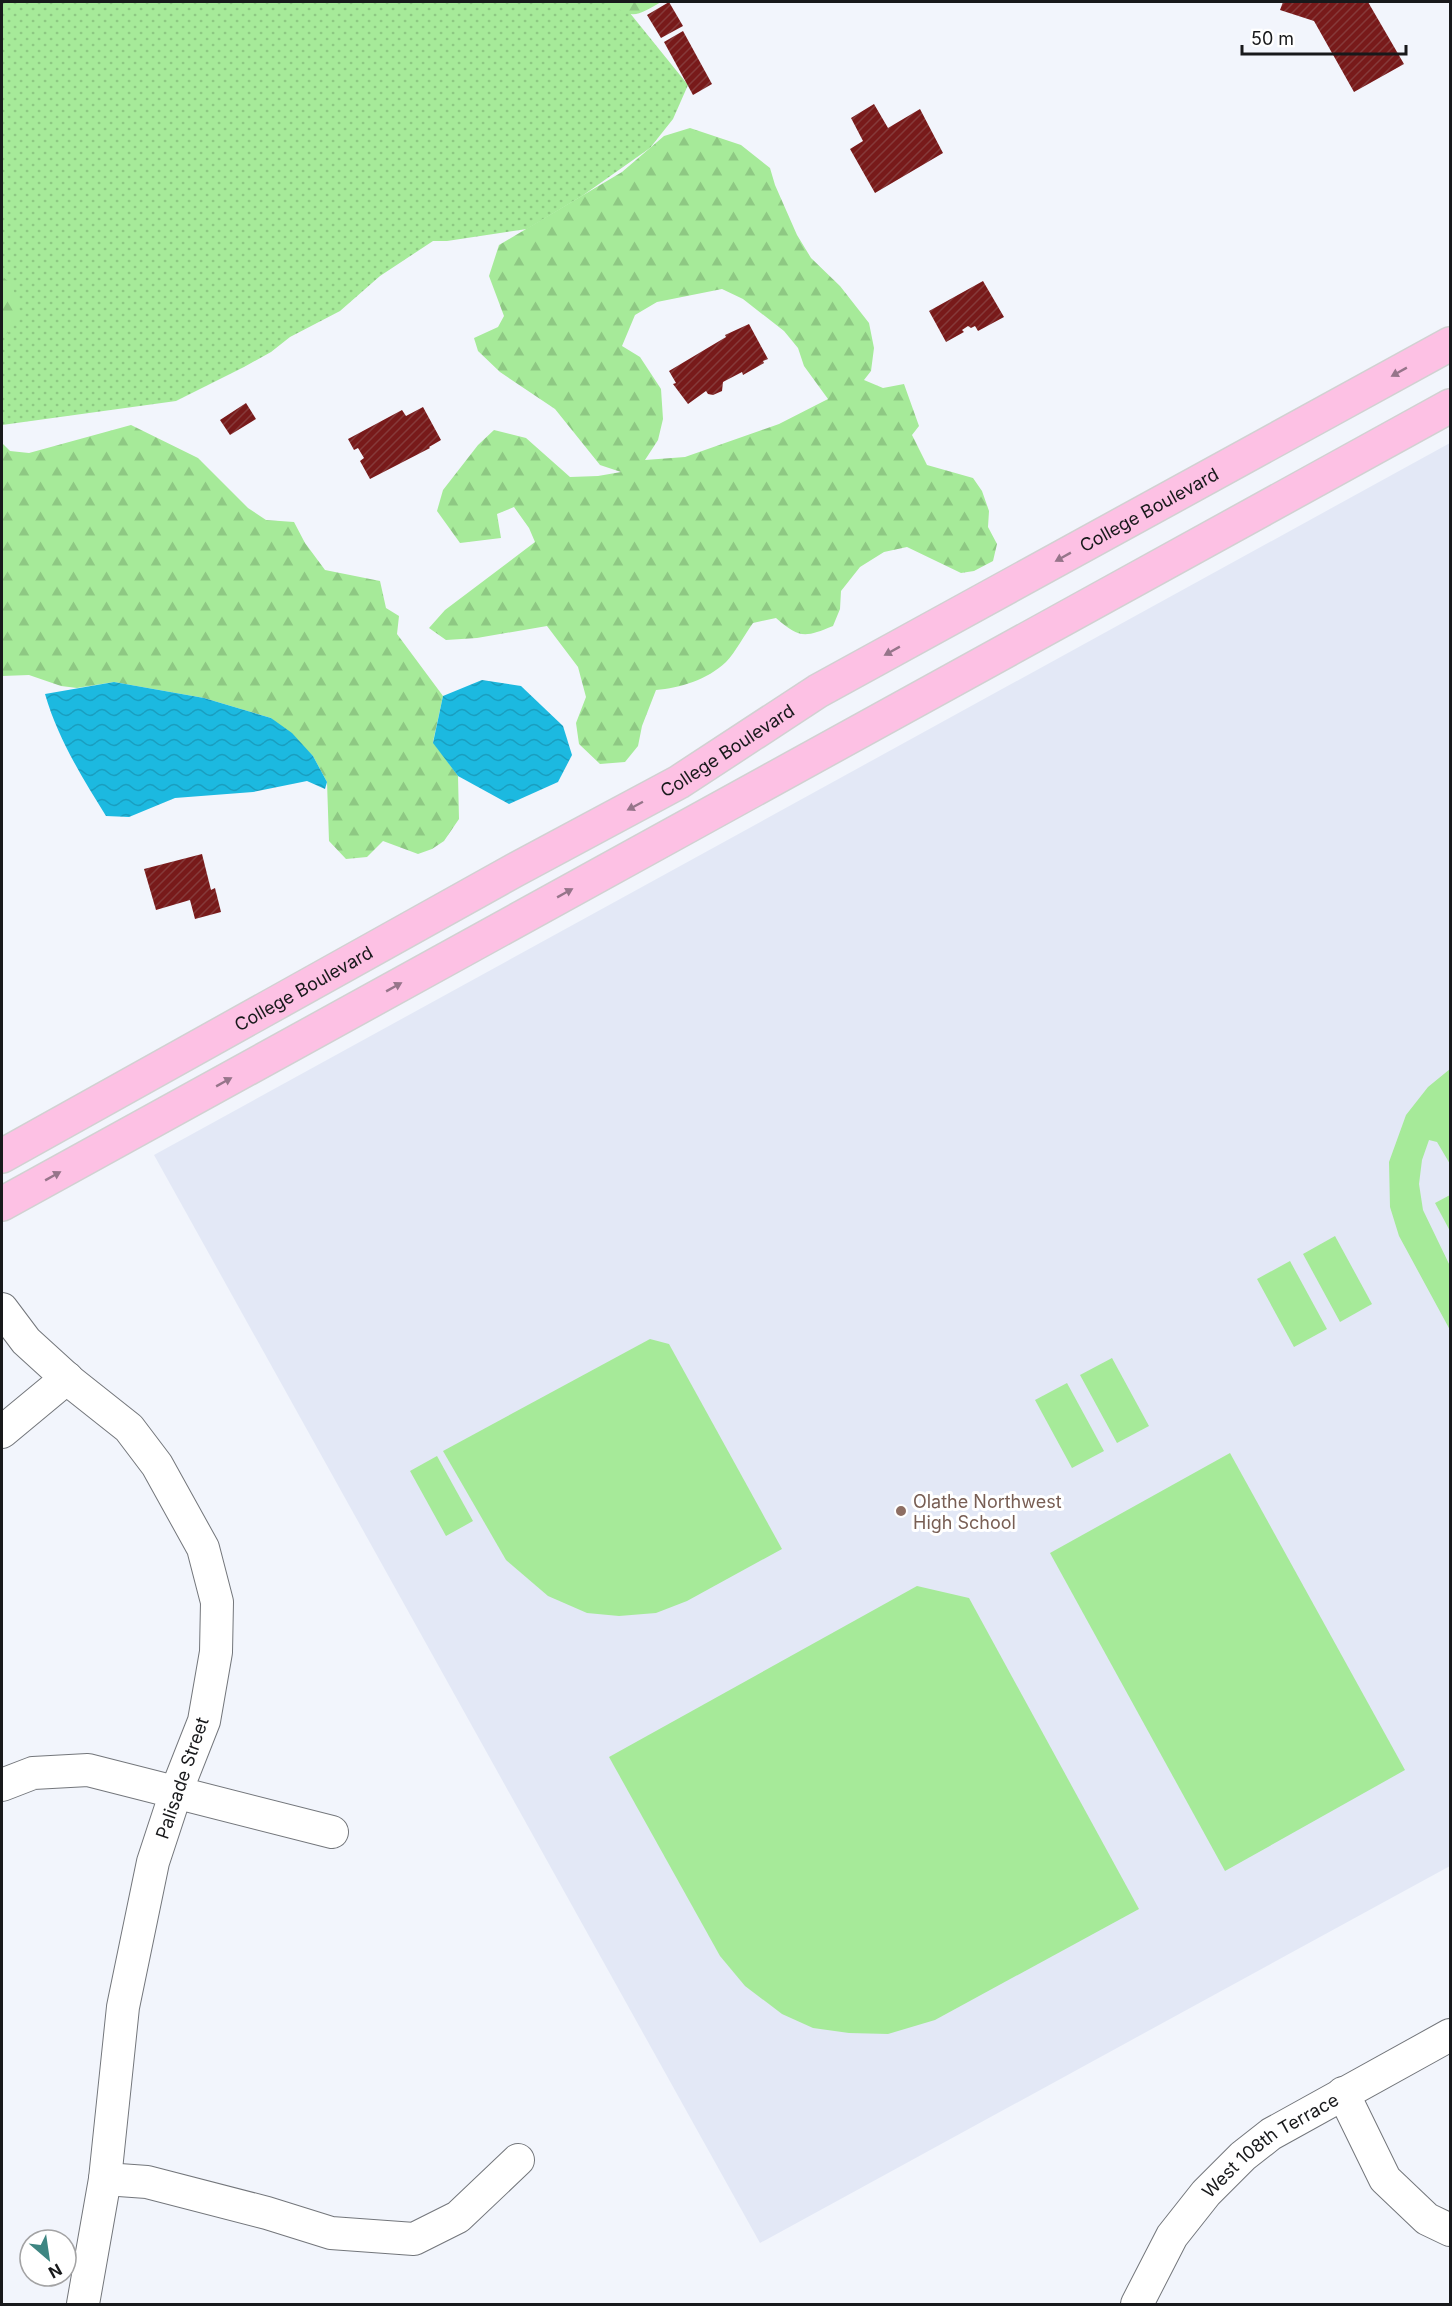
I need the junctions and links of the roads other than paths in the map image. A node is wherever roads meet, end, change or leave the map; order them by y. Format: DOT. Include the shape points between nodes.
graph roads {
  1 [pos="1450,344"];
  2 [pos="1450,406"];
  3 [pos="2,1156"];
  4 [pos="2,1204"];
  5 [pos="2,1309"];
  6 [pos="67,1378"];
  7 [pos="2,1432"];
  8 [pos="2,1785"];
  9 [pos="176,1792"];
  10 [pos="332,1832"];
  11 [pos="1450,2035"];
  12 [pos="1343,2093"];
  13 [pos="518,2160"];
  14 [pos="105,2179"];
  15 [pos="1450,2230"];
  16 [pos="83,2304"];
  17 [pos="1137,2304"];
  1 -- 3 [label="main road, College Boulevard, one-way" via="818,691 679,782"];
  4 -- 2 [label="main road, one-way"];
  5 -- 6 [label="street, Palisade Street" via="26,1341"];
  6 -- 7 [label="street"];
  6 -- 9 [label="street, Palisade Street" via="129,1428 158,1465 203,1548 217,1602 216,1652 204,1721"];
  8 -- 9 [label="street" via="33,1773 88,1770"];
  9 -- 10 [label="street"];
  9 -- 14 [label="street, Palisade Street" via="153,1862 123,2007"];
  11 -- 12 [label="street, West 108th Terrace"];
  12 -- 15 [label="street" via="1385,2179 1427,2219"];
  12 -- 17 [label="street, West 108th Terrace" via="1271,2134 1221,2177 1172,2236"];
  13 -- 14 [label="street" via="458,2217 414,2240 331,2233 147,2182"];
  14 -- 16 [label="street, Palisade Street"];
}
